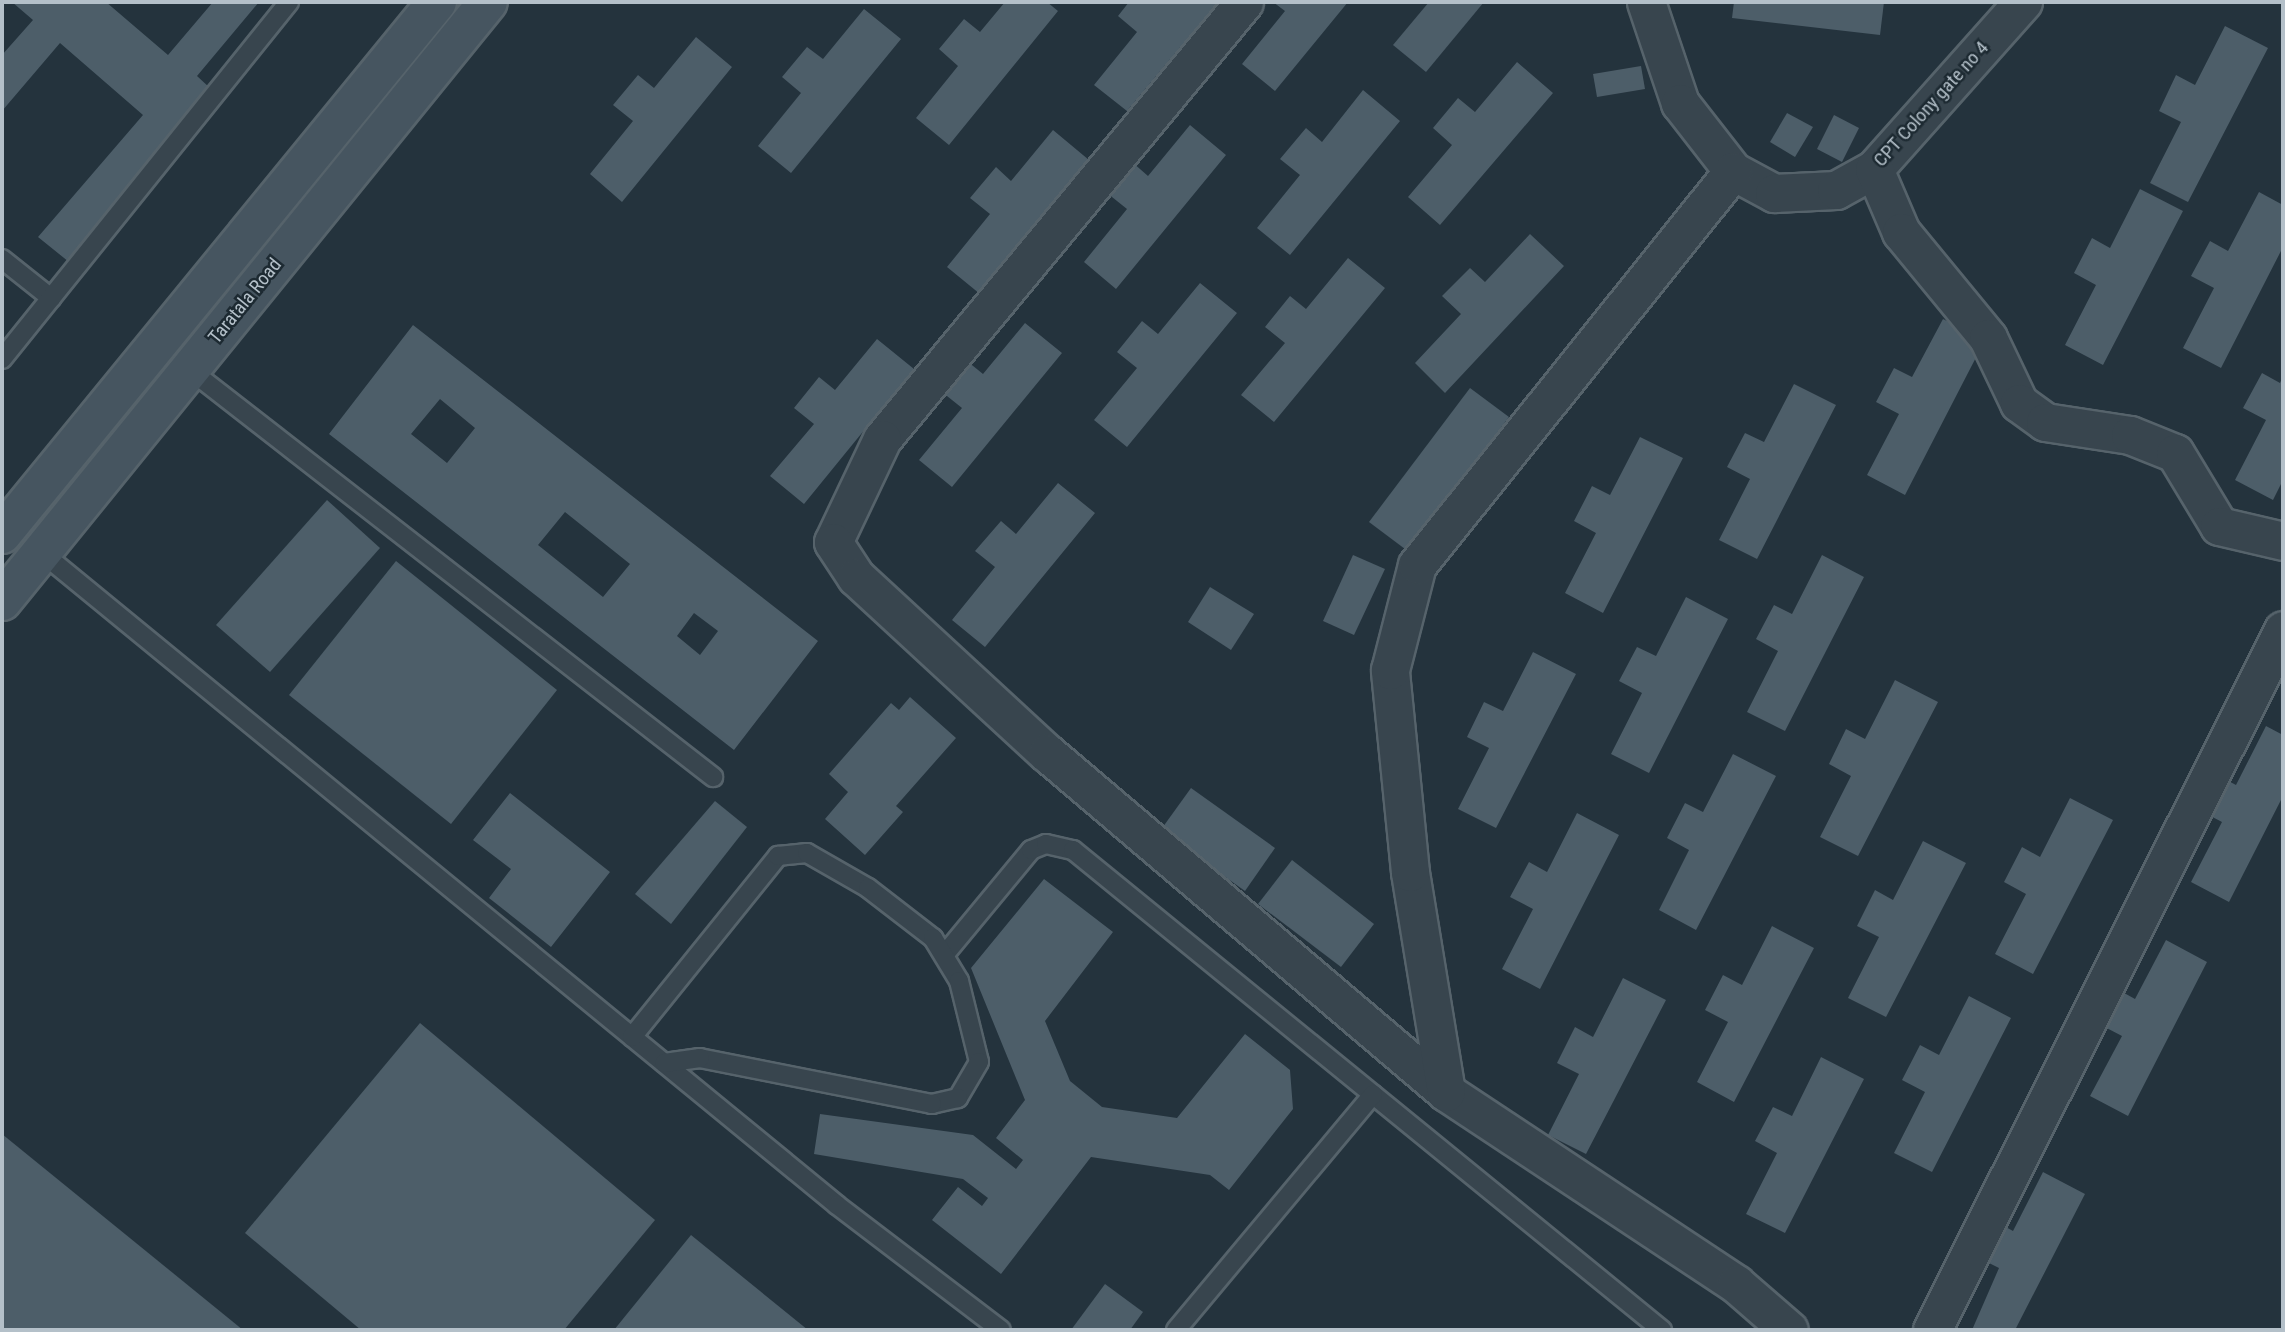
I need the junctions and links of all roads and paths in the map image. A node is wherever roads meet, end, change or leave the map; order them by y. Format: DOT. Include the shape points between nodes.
graph roads {
  1 [pos="289,2"];
  2 [pos="437,2"];
  3 [pos="488,2"];
  4 [pos="1244,2"];
  5 [pos="1646,2"];
  6 [pos="2023,2"];
  7 [pos="1874,169"];
  8 [pos="1733,171"];
  9 [pos="2,259"];
  10 [pos="51,298"];
  11 [pos="2,359"];
  12 [pos="190,369"];
  13 [pos="2,534"];
  14 [pos="2283,541"];
  15 [pos="41,552"];
  16 [pos="2,601"];
  17 [pos="2283,630"];
  18 [pos="713,777"];
  19 [pos="946,954"];
  20 [pos="632,1037"];
  21 [pos="664,1063"];
  22 [pos="1446,1092"];
  23 [pos="1373,1094"];
  24 [pos="1001,1330"];
  25 [pos="1177,1330"];
  26 [pos="1662,1330"];
  27 [pos="1789,1330"];
  28 [pos="1932,1330"];
  1 -- 10 [label="lane"];
  2 -- 13 [label="main road"];
  3 -- 12 [label="main road, Taratala Road"];
  4 -- 22 [label="street" via="882,439 833,542 856,577 1047,753"];
  5 -- 8 [label="street, CPT Colony gate no 4" via="1680,103"];
  6 -- 7 [label="street, CPT Colony gate no 4"];
  7 -- 8 [label="street, CPT Colony gate no 4" via="1836,190 1774,193"];
  7 -- 14 [label="street" via="1901,232 1988,338 2019,403 2045,422 2130,435 2175,453 2219,526"];
  8 -- 22 [label="street" via="1417,565 1390,670 1410,872"];
  9 -- 10 [label="lane"];
  10 -- 11 [label="lane"];
  12 -- 15 [label="main road, Taratala Road"];
  12 -- 18 [label="lane"];
  15 -- 16 [label="main road, Taratala Road"];
  15 -- 20 [label="lane"];
  17 -- 28 [label="street" via="2208,791"];
  19 -- 20 [label="lane" via="868,888 807,853 792,852 778,856"];
  19 -- 21 [label="lane" via="963,993 979,1062 958,1098 932,1104 700,1058"];
  19 -- 23 [label="lane" via="1031,850 1060,844"];
  20 -- 21 [label="lane"];
  21 -- 24 [label="lane"];
  22 -- 27 [label="street" via="1736,1284"];
  23 -- 25 [label="lane"];
  23 -- 26 [label="lane"];
}
